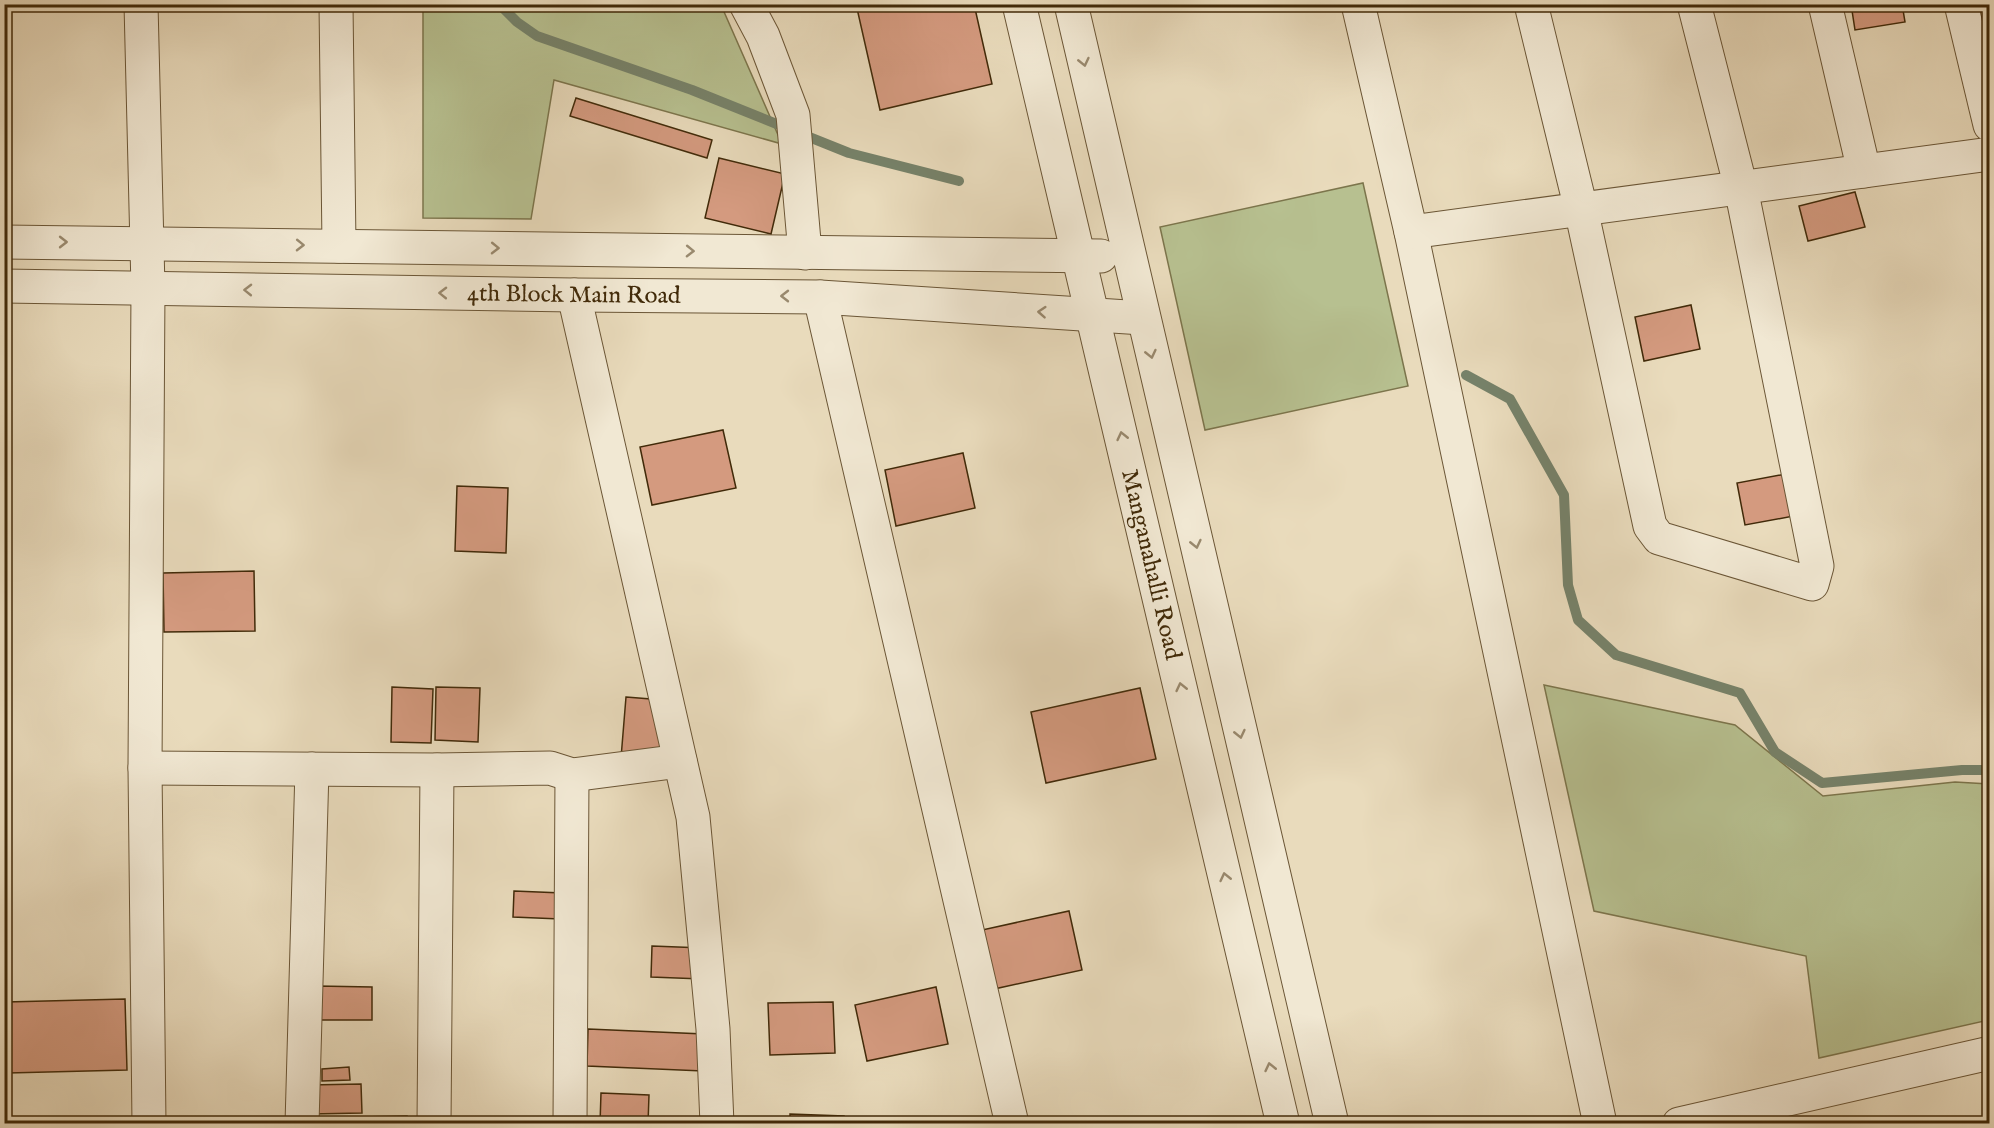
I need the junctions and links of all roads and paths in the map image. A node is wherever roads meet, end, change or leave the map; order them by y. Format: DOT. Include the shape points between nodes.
graph roads {
  1 [pos="141,4"];
  2 [pos="336,4"];
  3 [pos="746,4"];
  4 [pos="1020,4"];
  5 [pos="1071,4"];
  6 [pos="1358,4"];
  7 [pos="1532,4"];
  8 [pos="1694,4"];
  9 [pos="1825,4"];
  10 [pos="1961,4"];
  11 [pos="1989,125"];
  12 [pos="1989,154"];
  13 [pos="1864,171"];
  14 [pos="1741,188"];
  15 [pos="1581,209"];
  16 [pos="1411,232"];
  17 [pos="4,242"];
  18 [pos="147,243"];
  19 [pos="339,246"];
  20 [pos="805,253"];
  21 [pos="1128,256"];
  22 [pos="1079,257"];
  23 [pos="4,286"];
  24 [pos="148,288"];
  25 [pos="574,295"];
  26 [pos="820,297"];
  27 [pos="1093,316"];
  28 [pos="1143,318"];
  29 [pos="680,761"];
  30 [pos="146,768"];
  31 [pos="312,769"];
  32 [pos="437,770"];
  33 [pos="572,774"];
  34 [pos="1989,1053"];
  35 [pos="149,1124"];
  36 [pos="302,1124"];
  37 [pos="434,1124"];
  38 [pos="570,1124"];
  39 [pos="717,1124"];
  40 [pos="1011,1124"];
  41 [pos="1283,1124"];
  42 [pos="1332,1124"];
  43 [pos="1599,1124"];
  44 [pos="1679,1124"];
  1 -- 18 [label="street"];
  2 -- 19 [label="street"];
  3 -- 20 [label="street" via="763,36 793,115"];
  4 -- 22 [label="street, Manganahalli Road"];
  5 -- 21 [label="street, Manganahalli Road, one-way"];
  6 -- 16 [label="street"];
  7 -- 15 [label="street"];
  8 -- 14 [label="street"];
  9 -- 13 [label="street"];
  10 -- 11 [label="street"];
  12 -- 13 [label="street"];
  13 -- 14 [label="street"];
  14 -- 15 [label="street"];
  14 -- 15 [label="street" via="1817,566 1812,584 1659,538 1650,526"];
  15 -- 16 [label="street"];
  16 -- 43 [label="street"];
  17 -- 18 [label="street, 4th Block Main Road, one-way"];
  18 -- 19 [label="street, 4th Block Main Road, one-way"];
  18 -- 24 [label="street"];
  19 -- 20 [label="street, 4th Block Main Road, one-way"];
  20 -- 22 [label="street, 4th Block Main Road"];
  21 -- 22 [label="street, 4th Block Main Road"];
  21 -- 28 [label="street, Manganahalli Road"];
  22 -- 27 [label="street, Manganahalli Road"];
  23 -- 24 [label="street, 4th Block Main Road"];
  25 -- 24 [label="street, 4th Block Main Road, one-way"];
  24 -- 30 [label="street"];
  26 -- 25 [label="street, 4th Block Main Road, one-way"];
  25 -- 29 [label="street"];
  27 -- 26 [label="street, 4th Block Main Road, one-way"];
  26 -- 40 [label="street"];
  27 -- 28 [label="street, 4th Block Main Road"];
  41 -- 27 [label="street, Manganahalli Road, one-way"];
  28 -- 42 [label="street, Manganahalli Road, one-way"];
  29 -- 33 [label="street"];
  29 -- 39 [label="street" via="693,817 713,1029"];
  30 -- 31 [label="street"];
  30 -- 35 [label="street"];
  31 -- 32 [label="street"];
  31 -- 36 [label="street"];
  32 -- 33 [label="street" via="550,768"];
  32 -- 37 [label="street"];
  33 -- 38 [label="street"];
  34 -- 44 [label="street"];
}
